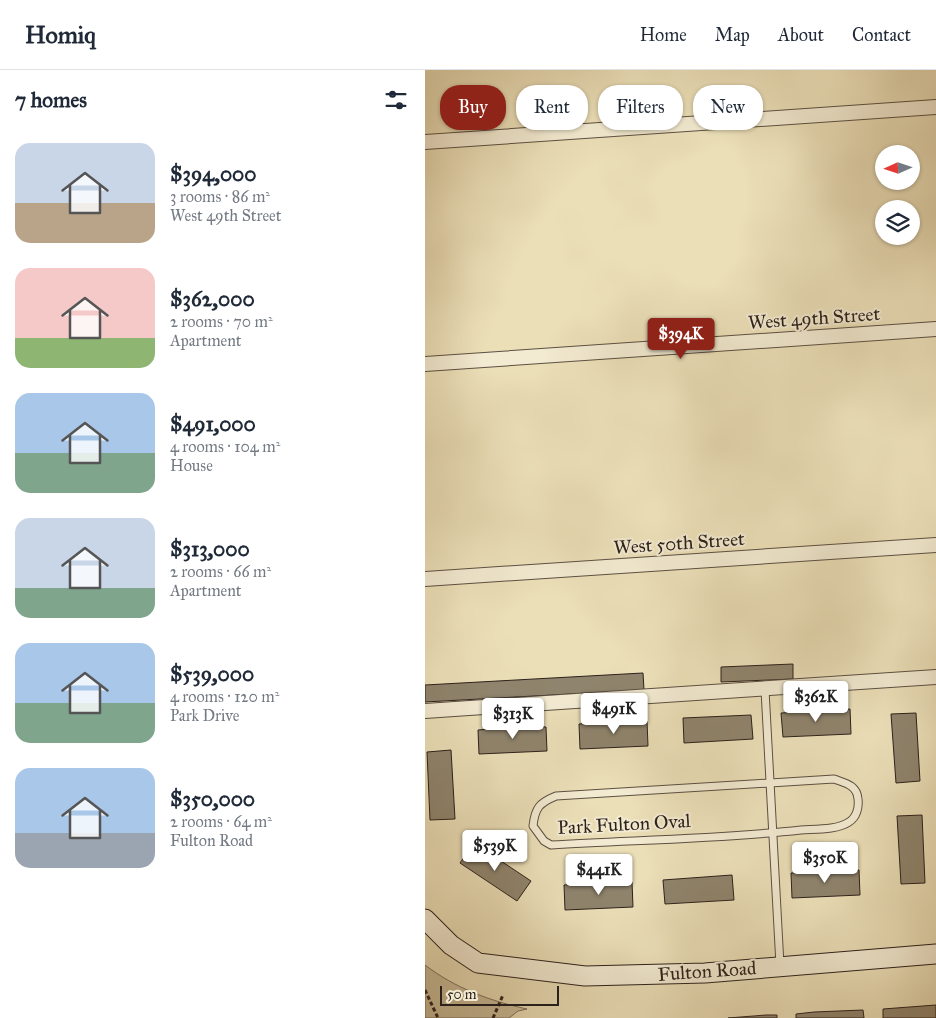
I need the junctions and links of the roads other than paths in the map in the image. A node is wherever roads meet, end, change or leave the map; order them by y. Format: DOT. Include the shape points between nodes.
graph roads {
  1 [pos="936,107"];
  2 [pos="425,142"];
  3 [pos="936,328"];
  4 [pos="425,364"];
  5 [pos="936,545"];
  6 [pos="425,579"];
  7 [pos="936,677"];
  8 [pos="765,690"];
  9 [pos="425,710"];
  10 [pos="772,782"];
  11 [pos="774,833"];
  12 [pos="425,919"];
  13 [pos="936,954"];
  14 [pos="781,965"];
  1 -- 2 [label="street"];
  3 -- 4 [label="street, West 49th Street"];
  5 -- 6 [label="street, West 50th Street"];
  7 -- 8 [label="street"];
  8 -- 9 [label="street"];
  8 -- 10 [label="lane"];
  10 -- 11 [label="lane"];
  10 -- 11 [label="lane, Park Fulton Oval" via="834,779 853,786 859,806 850,822 840,826"];
  10 -- 11 [label="lane, Park Fulton Oval" via="556,796 542,802 535,811 533,826 544,841 551,844"];
  11 -- 14 [label="lane"];
  12 -- 14 [label="main road, Fulton Road" via="451,945 478,963 585,976 705,973"];
  13 -- 14 [label="main road, Fulton Road"];
}
